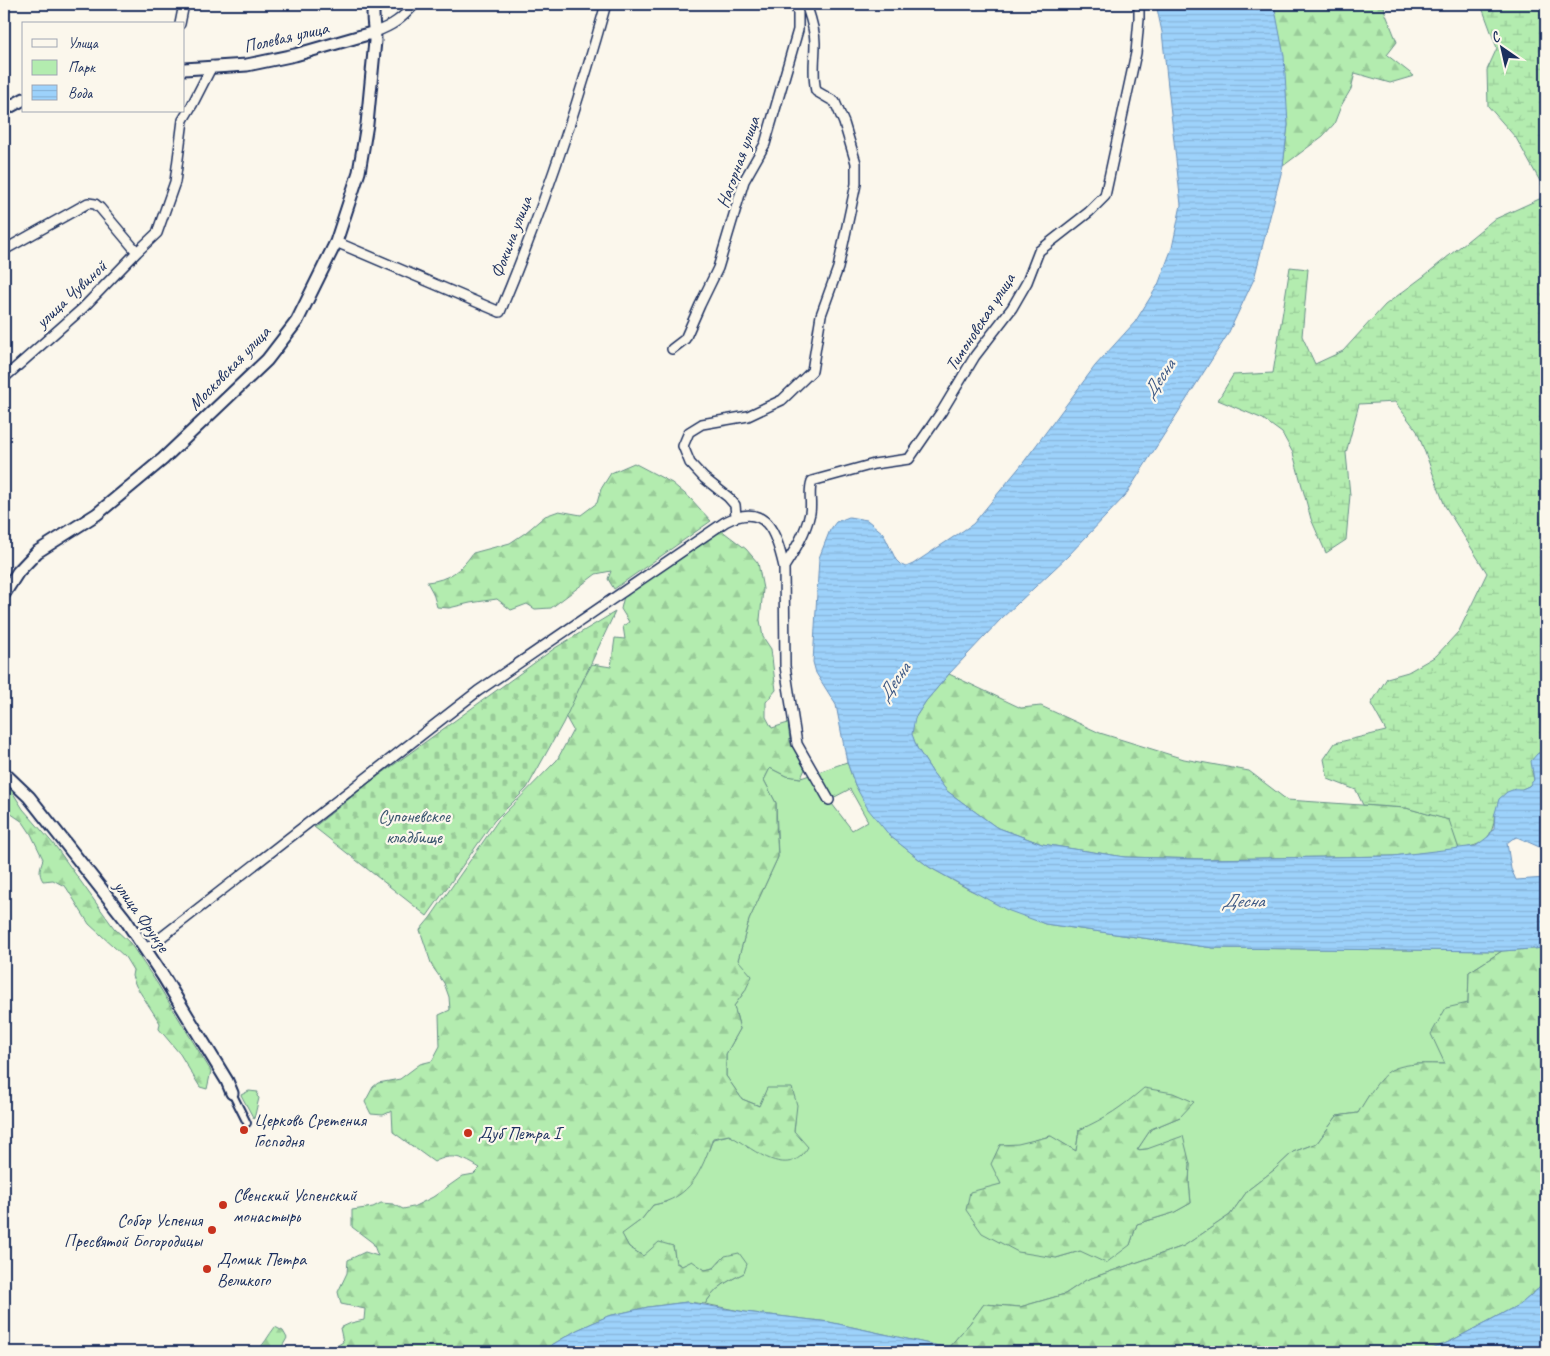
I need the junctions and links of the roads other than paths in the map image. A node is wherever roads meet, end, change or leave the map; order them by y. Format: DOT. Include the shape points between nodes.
graph roads {
  1 [pos="184,4"];
  2 [pos="374,4"];
  3 [pos="415,4"];
  4 [pos="606,4"];
  5 [pos="795,4"];
  6 [pos="806,4"];
  7 [pos="1139,4"];
  8 [pos="180,22"];
  9 [pos="375,32"];
  10 [pos="212,66"];
  11 [pos="185,68"];
  12 [pos="22,100"];
  13 [pos="4,110"];
  14 [pos="336,242"];
  15 [pos="4,250"];
  16 [pos="134,250"];
  17 [pos="672,349"];
  18 [pos="4,378"];
  19 [pos="736,516"];
  20 [pos="784,567"];
  21 [pos="4,594"];
  22 [pos="4,773"];
  23 [pos="829,800"];
  24 [pos="145,950"];
  25 [pos="232,1093"];
  26 [pos="247,1122"];
  1 -- 8 [label="street"];
  2 -- 9 [label="street, Московская улица"];
  3 -- 9 [label="street, Полевая улица" via="399,21"];
  4 -- 14 [label="street, Фокина улица" via="527,247 500,312"];
  5 -- 17 [label="street, Нагорная улица" via="798,30 766,144 744,181 718,268 685,339"];
  6 -- 19 [label="street" via="815,40 813,76 816,91 835,102 856,163 856,184 838,268 821,316 812,371 782,400 748,416 702,424 689,432 683,446 690,463 735,505"];
  7 -- 20 [label="street, Тимоновская улица" via="1136,53 1105,196 1039,251 1012,308 975,356 909,459 874,464 812,482 810,513 798,544"];
  9 -- 10 [label="street, Полевая улица" via="295,55 247,65"];
  9 -- 14 [label="street, Московская улица" via="359,172"];
  10 -- 11 [label="street, Полевая улица"];
  10 -- 16 [label="street, улица Чувиной" via="183,120 175,182 156,233"];
  12 -- 13 [label="street"];
  14 -- 21 [label="street, Московская улица" via="297,321 267,360 163,460 97,514 38,552 18,572"];
  15 -- 16 [label="street" via="88,203 100,208"];
  16 -- 18 [label="street, улица Чувиной" via="84,308"];
  19 -- 20 [label="street" via="755,515 763,520 776,539"];
  19 -- 24 [label="street" via="478,691"];
  20 -- 23 [label="street" via="785,666 797,744"];
  22 -- 24 [label="street, улица Фрунзе" via="35,804 126,919"];
  24 -- 25 [label="street, улица Фрунзе"];
  25 -- 26 [label="street"];
}
